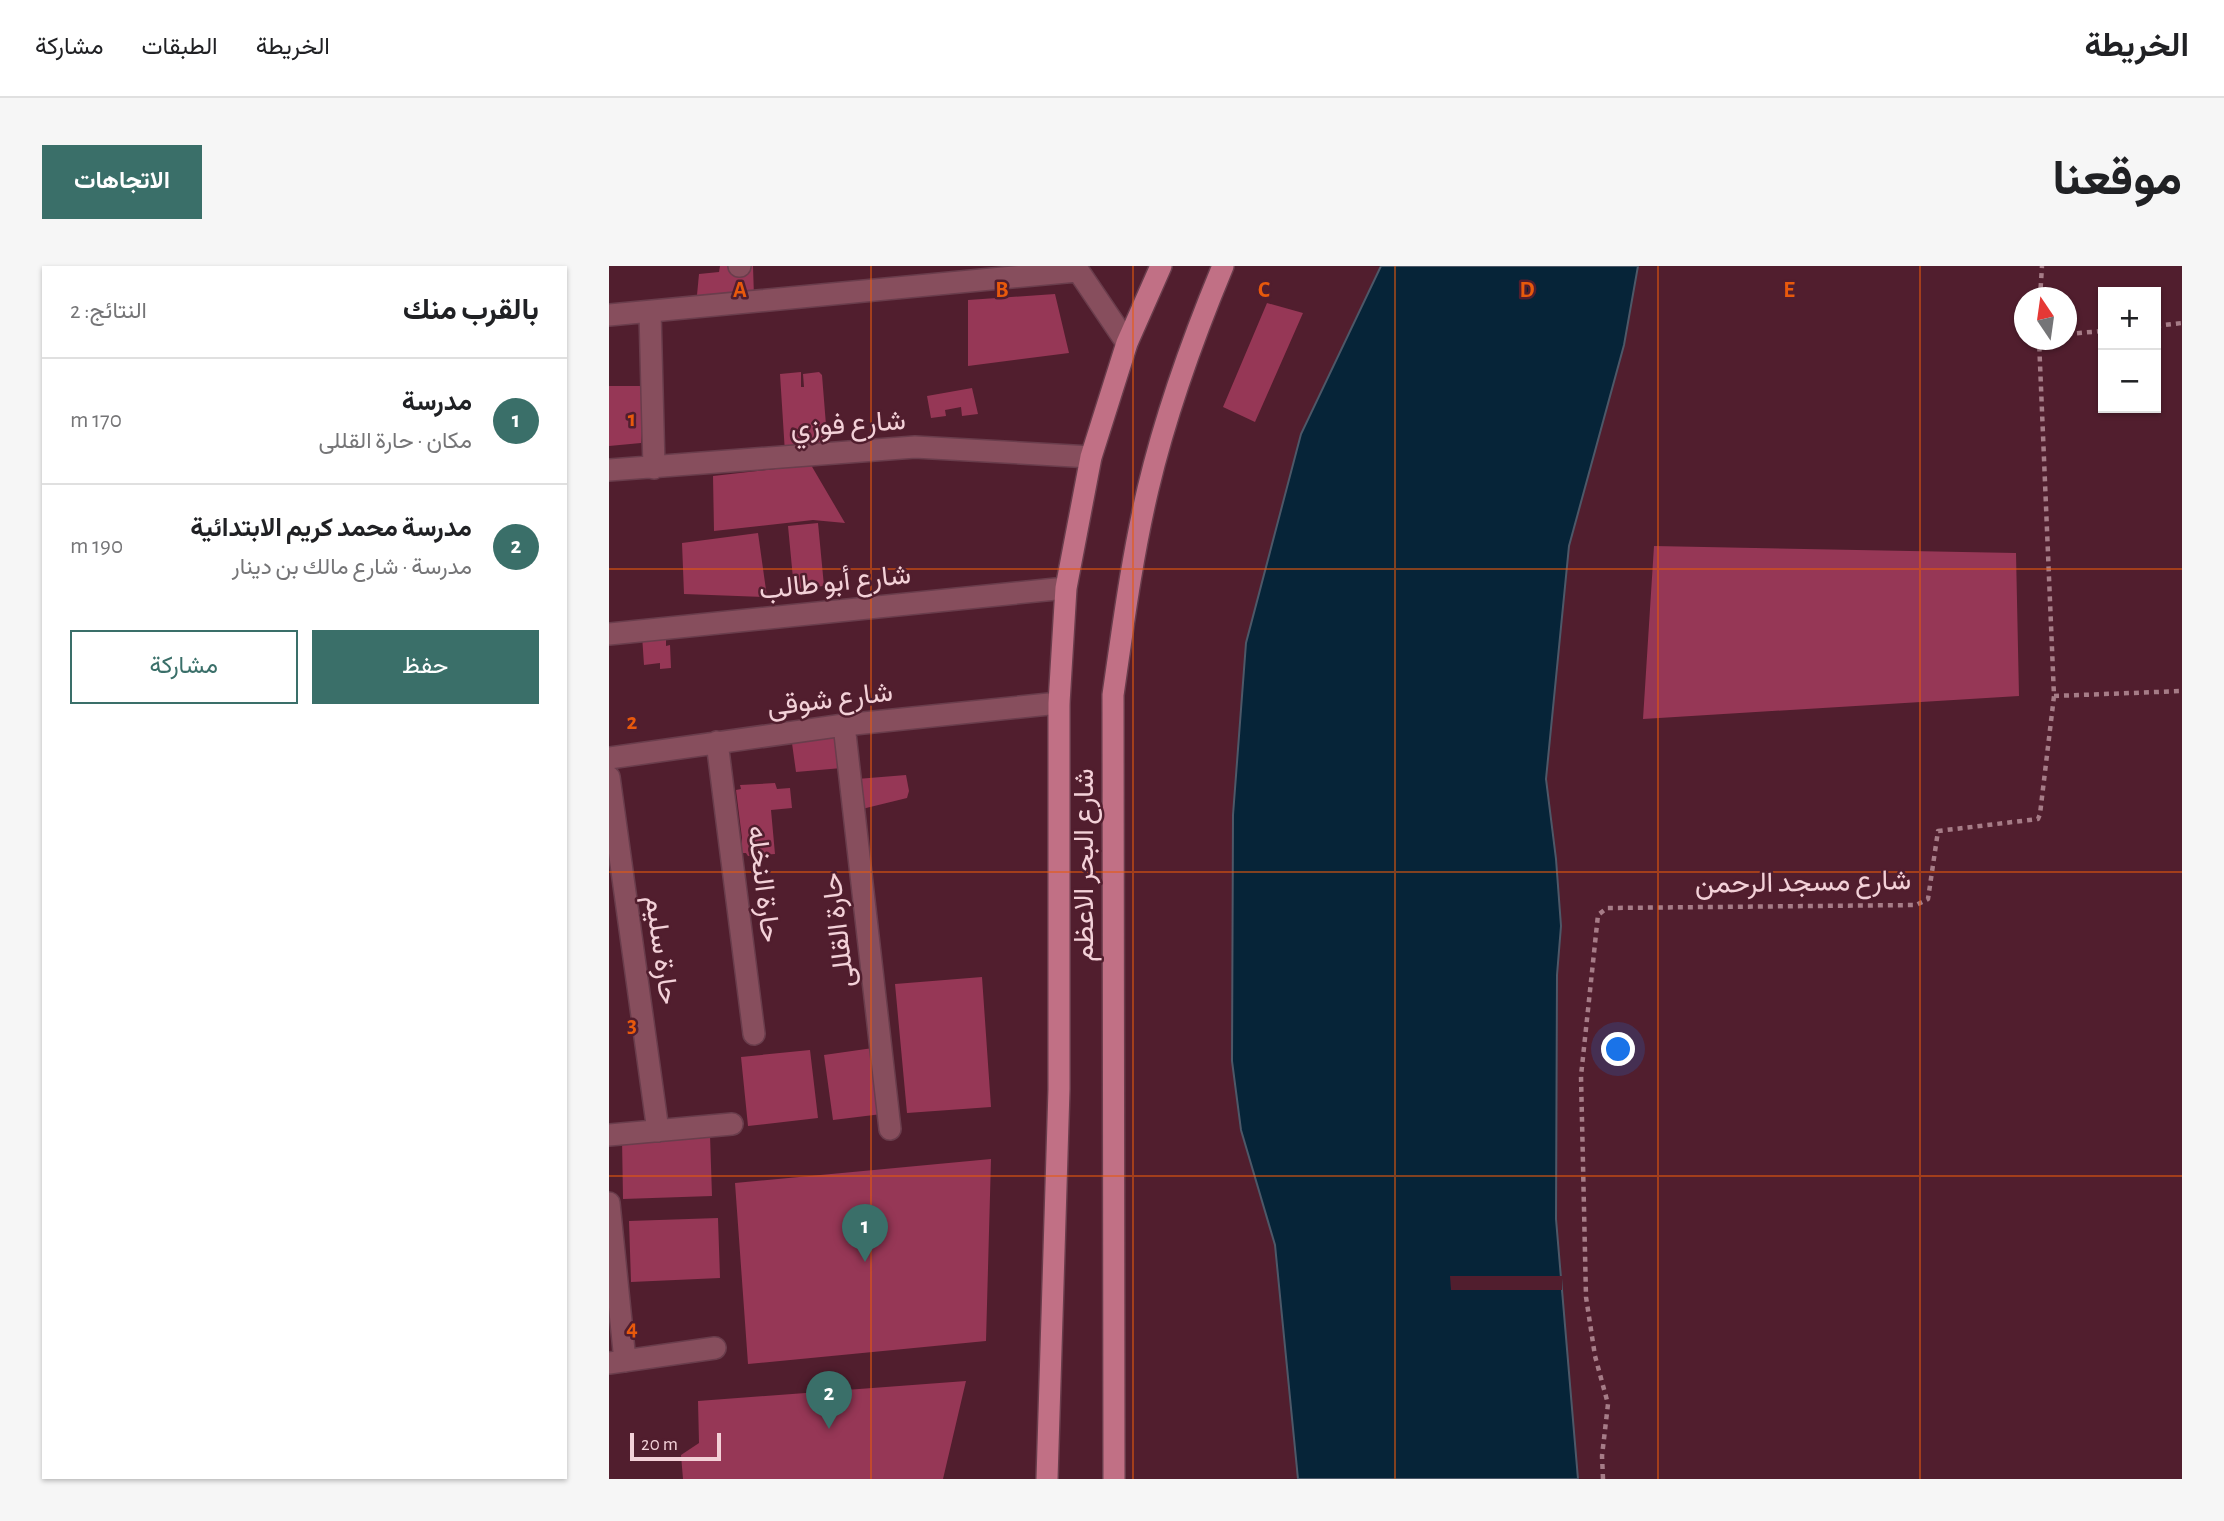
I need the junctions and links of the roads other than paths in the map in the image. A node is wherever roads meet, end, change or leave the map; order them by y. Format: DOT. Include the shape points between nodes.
graph roads {
  1 [pos="1161,266"];
  2 [pos="1223,266"];
  3 [pos="1076,269"];
  4 [pos="650,312"];
  5 [pos="609,315"];
  6 [pos="1127,343"];
  7 [pos="1091,457"];
  8 [pos="654,468"];
  9 [pos="609,470"];
  10 [pos="1066,588"];
  11 [pos="609,634"];
  12 [pos="1059,703"];
  13 [pos="844,725"];
  14 [pos="717,742"];
  15 [pos="609,758"];
  16 [pos="609,778"];
  17 [pos="754,1034"];
  18 [pos="732,1124"];
  19 [pos="890,1129"];
  20 [pos="658,1131"];
  21 [pos="609,1135"];
  22 [pos="609,1203"];
  23 [pos="715,1348"];
  24 [pos="617,1362"];
  25 [pos="1046,1476"];
  26 [pos="1114,1479"];
  1 -- 6 [label="main road, شارع البحر الاعظم"];
  2 -- 26 [label="main road, شارع البحر الاعظم" via="1173,401 1148,489 1129,579 1113,695"];
  3 -- 4 [label="street"];
  3 -- 6 [label="street"];
  4 -- 5 [label="street"];
  4 -- 8 [label="street"];
  6 -- 7 [label="main road, شارع البحر الاعظم"];
  7 -- 8 [label="street, شارع فوزي" via="915,447"];
  7 -- 10 [label="main road, شارع البحر الاعظم"];
  8 -- 9 [label="street, شارع فوزي"];
  10 -- 11 [label="street, شارع أبو طالب"];
  10 -- 12 [label="main road, شارع البحر الاعظم"];
  12 -- 13 [label="street, شارع شوقى"];
  12 -- 25 [label="main road, شارع البحر الاعظم" via="1059,1089"];
  13 -- 14 [label="street, شارع شوقى"];
  13 -- 19 [label="street, حارة القللى"];
  14 -- 15 [label="street, شارع شوقى"];
  14 -- 17 [label="street, حارة النخله"];
  16 -- 20 [label="street, حارة سليم"];
  18 -- 20 [label="street"];
  20 -- 21 [label="street"];
  22 -- 24 [label="street"];
  23 -- 24 [label="street"];
}
